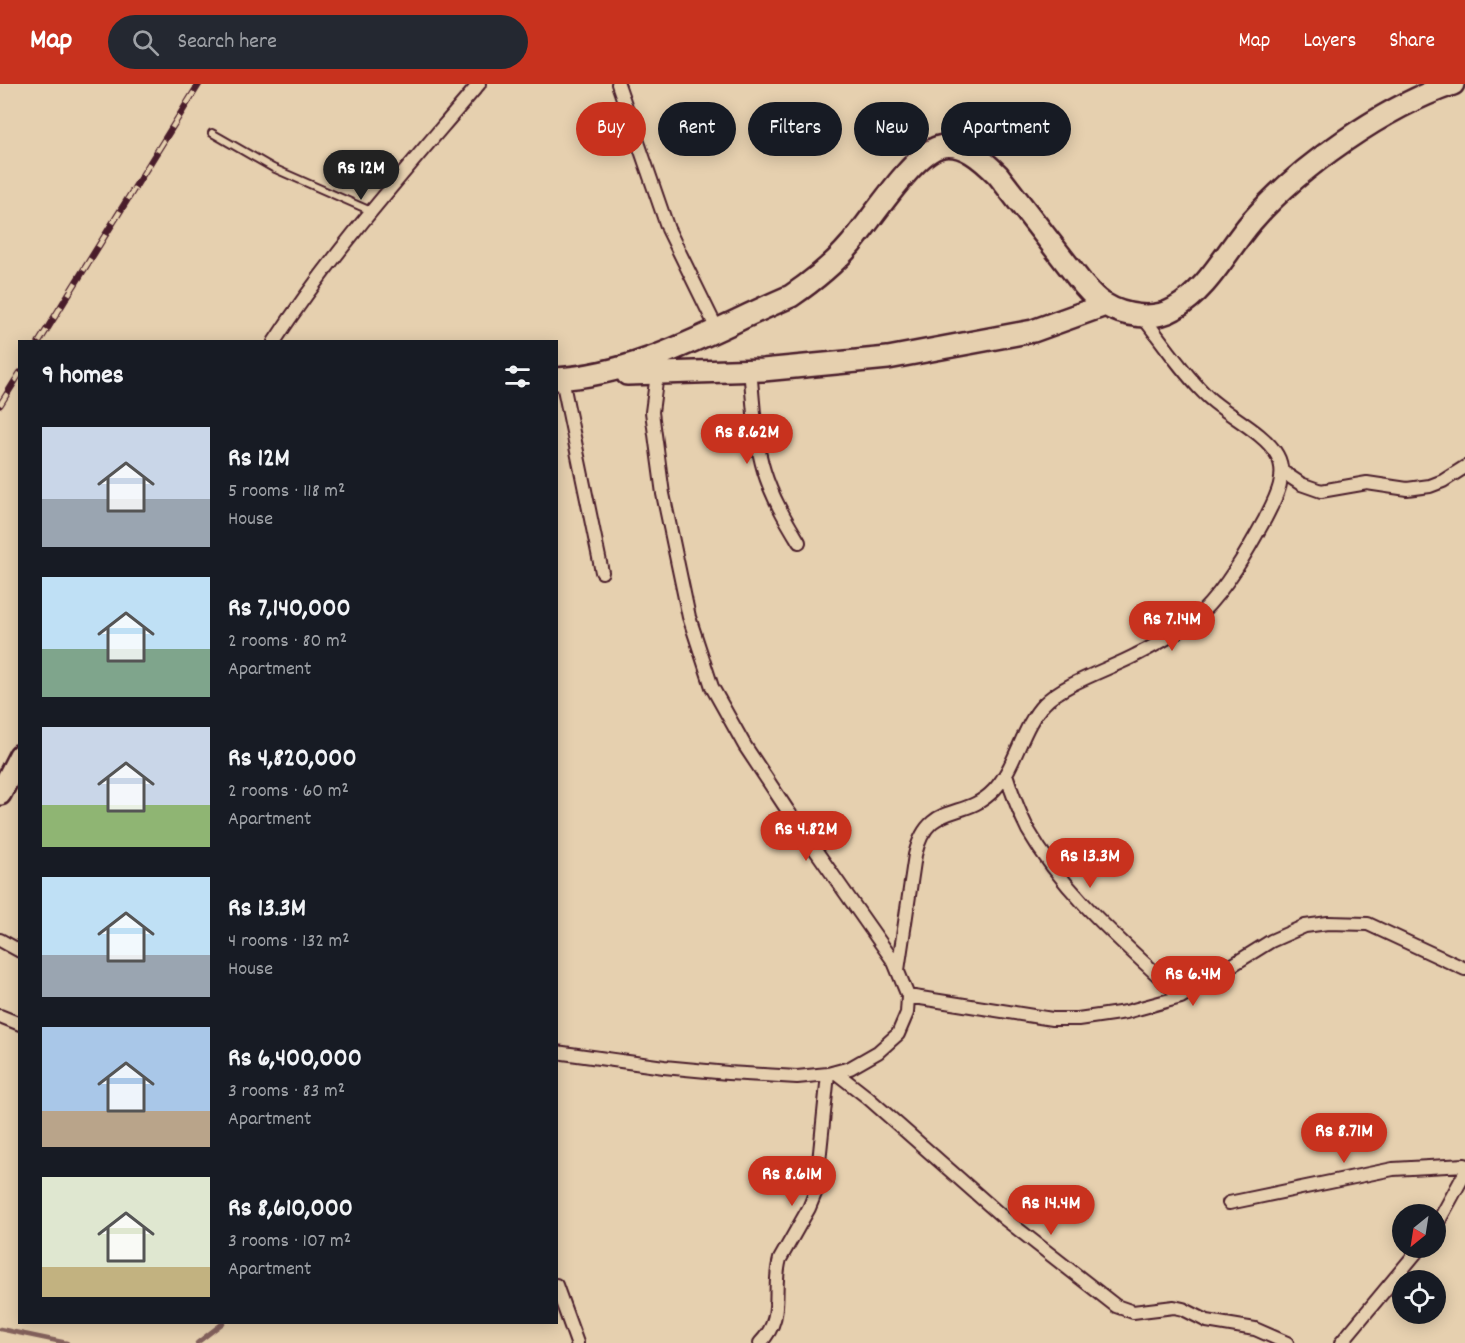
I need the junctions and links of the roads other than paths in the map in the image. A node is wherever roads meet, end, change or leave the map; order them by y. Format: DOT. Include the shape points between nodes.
graph roads {
  1 [pos="479,84"];
  2 [pos="618,84"];
  3 [pos="1453,84"];
  4 [pos="212,133"];
  5 [pos="371,212"];
  6 [pos="1105,305"];
  7 [pos="1143,316"];
  8 [pos="717,329"];
  9 [pos="275,340"];
  10 [pos="750,370"];
  11 [pos="601,374"];
  12 [pos="657,374"];
  13 [pos="559,379"];
  14 [pos="1465,467"];
  15 [pos="1283,472"];
  16 [pos="799,542"];
  17 [pos="602,572"];
  18 [pos="18,762"];
  19 [pos="1006,774"];
  20 [pos="0,794"];
  21 [pos="0,940"];
  22 [pos="18,950"];
  23 [pos="1465,969"];
  24 [pos="898,970"];
  25 [pos="908,996"];
  26 [pos="1181,997"];
  27 [pos="0,1016"];
  28 [pos="18,1023"];
  29 [pos="558,1052"];
  30 [pos="832,1073"];
  31 [pos="1465,1165"];
  32 [pos="1465,1173"];
  33 [pos="1229,1203"];
  34 [pos="1446,1208"];
  35 [pos="1412,1258"];
  36 [pos="558,1291"];
  37 [pos="577,1343"];
  38 [pos="760,1343"];
  39 [pos="1287,1343"];
  40 [pos="1341,1343"];
  1 -- 5 [label="street"];
  2 -- 8 [label="street" via="668,229"];
  3 -- 7 [label="highway" via="1400,108 1332,150 1267,205 1191,297 1173,310"];
  4 -- 5 [label="lane" via="273,168"];
  5 -- 9 [label="street" via="304,295"];
  6 -- 7 [label="highway"];
  6 -- 8 [label="highway" via="1092,295 998,175 972,153 955,146 939,147 921,157 850,245 812,282 791,296"];
  6 -- 10 [label="highway" via="1033,331 888,358"];
  7 -- 15 [label="street" via="1207,396 1277,455"];
  8 -- 11 [label="highway" via="644,362"];
  10 -- 12 [label="highway"];
  10 -- 16 [label="street" via="764,472"];
  11 -- 12 [label="highway"];
  11 -- 13 [label="highway"];
  12 -- 24 [label="street" via="652,412 663,494 689,617 712,687 745,746"];
  13 -- 17 [label="street"];
  14 -- 15 [label="street" via="1430,486 1407,489 1366,483 1321,491"];
  15 -- 19 [label="street" via="1257,534 1212,601 1199,615 1137,655 1066,688 1044,703"];
  18 -- 20 [label="highway"];
  19 -- 24 [label="street" via="988,796 934,820 922,833 915,855"];
  19 -- 26 [label="street" via="1029,831 1058,873 1085,906"];
  21 -- 22 [label="street"];
  23 -- 26 [label="street" via="1368,924 1328,923 1305,926 1271,941"];
  24 -- 25 [label="street"];
  25 -- 26 [label="street" via="1052,1019 1126,1012"];
  25 -- 30 [label="street" via="907,1013 898,1034 863,1061"];
  27 -- 28 [label="street"];
  29 -- 30 [label="street" via="728,1073 797,1077"];
  30 -- 38 [label="street" via="816,1191 780,1259 774,1325"];
  30 -- 39 [label="street" via="867,1097 1005,1219 1116,1306 1133,1312 1174,1307 1207,1321 1255,1329"];
  31 -- 33 [label="street" via="1393,1169"];
  32 -- 34 [label="street"];
  35 -- 40 [label="street"];
  36 -- 37 [label="street"];
}
